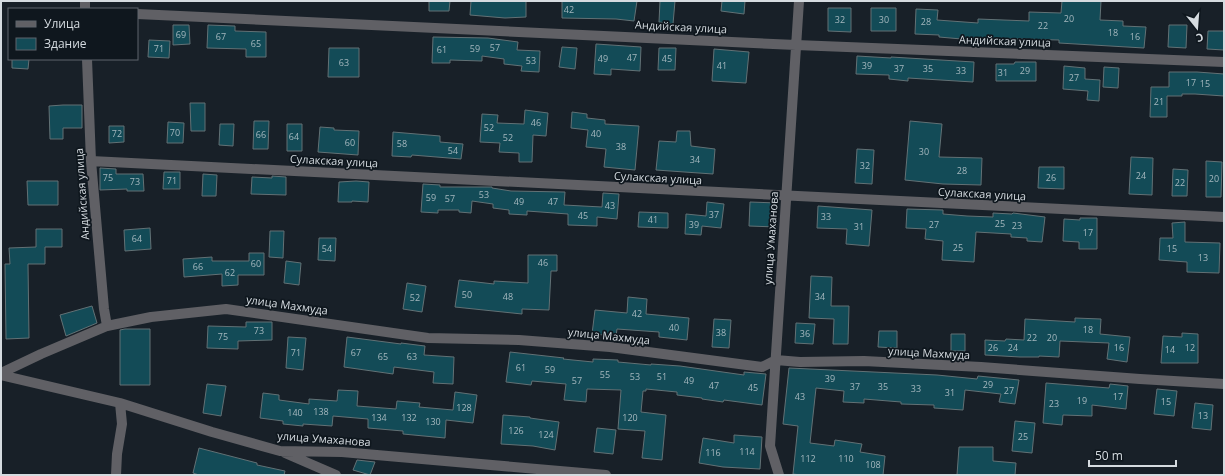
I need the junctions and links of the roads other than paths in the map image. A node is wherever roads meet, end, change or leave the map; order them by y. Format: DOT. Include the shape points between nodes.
graph roads {
  1 [pos="799,1"];
  2 [pos="138,14"];
  3 [pos="796,45"];
  4 [pos="87,60"];
  5 [pos="1224,62"];
  6 [pos="91,161"];
  7 [pos="786,196"];
  8 [pos="1224,217"];
  9 [pos="107,326"];
  10 [pos="776,360"];
  11 [pos="1,374"];
  12 [pos="1224,384"];
  13 [pos="120,403"];
  14 [pos="280,450"];
  15 [pos="116,475"];
  16 [pos="336,475"];
  17 [pos="606,475"];
  18 [pos="779,475"];
  1 -- 3 [label="street, улица Умаханова"];
  2 -- 3 [label="street, Андийская улица"];
  3 -- 5 [label="street, Андийская улица"];
  3 -- 7 [label="street, улица Умаханова"];
  4 -- 6 [label="street, Андийская улица"];
  6 -- 7 [label="street, Сулакская улица"];
  6 -- 9 [label="street, Андийская улица"];
  7 -- 8 [label="street, Сулакская улица"];
  7 -- 10 [label="street, улица Умаханова"];
  9 -- 10 [label="street, улица Махмуда" via="151,317 226,309 428,338 518,340 610,347 762,367"];
  9 -- 11 [label="street, улица Махмуда"];
  10 -- 12 [label="street, улица Махмуда" via="864,361 981,367"];
  10 -- 18 [label="street, улица Умаханова" via="770,446"];
  11 -- 13 [label="street, улица Умаханова"];
  13 -- 14 [label="street, улица Умаханова"];
  13 -- 15 [label="street" via="122,424"];
  14 -- 16 [label="street"];
  14 -- 17 [label="street, улица Умаханова" via="342,452"];
}
